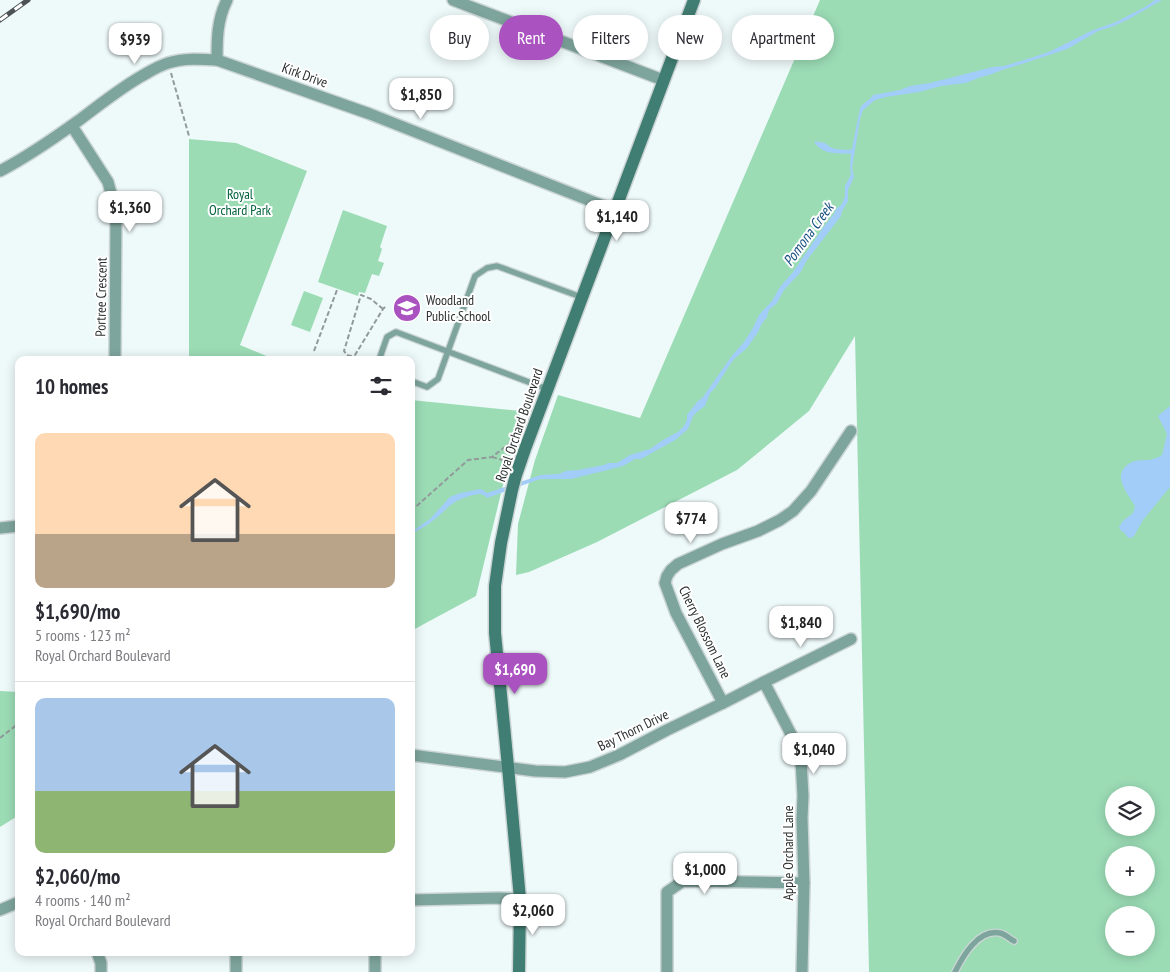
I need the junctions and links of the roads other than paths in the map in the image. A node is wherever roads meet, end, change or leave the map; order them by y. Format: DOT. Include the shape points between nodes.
graph roads {
  1 [pos="227,0"];
  2 [pos="453,0"];
  3 [pos="694,0"];
  4 [pos="217,60"];
  5 [pos="663,80"];
  6 [pos="72,126"];
  7 [pos="0,171"];
  8 [pos="614,210"];
  9 [pos="581,297"];
  10 [pos="448,352"];
  11 [pos="115,356"];
  12 [pos="380,356"];
  13 [pos="415,383"];
  14 [pos="547,389"];
  15 [pos="851,431"];
  16 [pos="15,526"];
  17 [pos="0,528"];
  18 [pos="851,639"];
  19 [pos="764,682"];
  20 [pos="723,703"];
  21 [pos="415,755"];
  22 [pos="508,767"];
  23 [pos="804,883"];
  24 [pos="520,899"];
  25 [pos="415,900"];
  26 [pos="15,904"];
  27 [pos="0,910"];
  28 [pos="1014,942"];
  29 [pos="98,956"];
  30 [pos="236,956"];
  31 [pos="375,956"];
  32 [pos="101,972"];
  33 [pos="236,972"];
  34 [pos="375,972"];
  35 [pos="520,972"];
  36 [pos="667,972"];
  37 [pos="802,972"];
  38 [pos="955,972"];
  1 -- 4 [label="street" via="219,20"];
  2 -- 5 [label="street"];
  3 -- 5 [label="street, Royal Orchard Boulevard"];
  4 -- 6 [label="street, Kirk Drive" via="184,60 153,69"];
  4 -- 8 [label="street, Kirk Drive" via="370,114"];
  5 -- 8 [label="street, Royal Orchard Boulevard"];
  6 -- 7 [label="street, Kirk Drive"];
  6 -- 11 [label="street, Portree Crescent" via="104,174 116,212"];
  8 -- 9 [label="street, Royal Orchard Boulevard"];
  9 -- 10 [label="lane" via="497,266 487,268 475,276"];
  9 -- 14 [label="street, Royal Orchard Boulevard"];
  10 -- 12 [label="lane" via="396,332 387,337"];
  10 -- 13 [label="lane" via="438,379 427,387"];
  10 -- 14 [label="lane"];
  14 -- 22 [label="street, Royal Orchard Boulevard" via="512,490 495,586 495,633"];
  15 -- 20 [label="street, Cherry Blossom Lane" via="811,492 793,510 758,531 678,564 667,576 665,583 676,613"];
  16 -- 17 [label="street"];
  18 -- 19 [label="street, Bay Thorn Drive"];
  19 -- 20 [label="street, Bay Thorn Drive"];
  19 -- 23 [label="street, Apple Orchard Lane" via="801,760"];
  20 -- 22 [label="street, Bay Thorn Drive" via="590,767 565,772"];
  21 -- 22 [label="street, Bay Thorn Drive"];
  22 -- 24 [label="street, Royal Orchard Boulevard"];
  23 -- 36 [label="street" via="682,881 667,892"];
  23 -- 37 [label="street, Apple Orchard Lane"];
  24 -- 25 [label="street"];
  24 -- 35 [label="street, Royal Orchard Boulevard"];
  26 -- 27 [label="street"];
  28 -- 38 [label="lane" via="1001,934 986,935 968,951"];
  29 -- 32 [label="street"];
  30 -- 33 [label="street"];
  31 -- 34 [label="street"];
}
